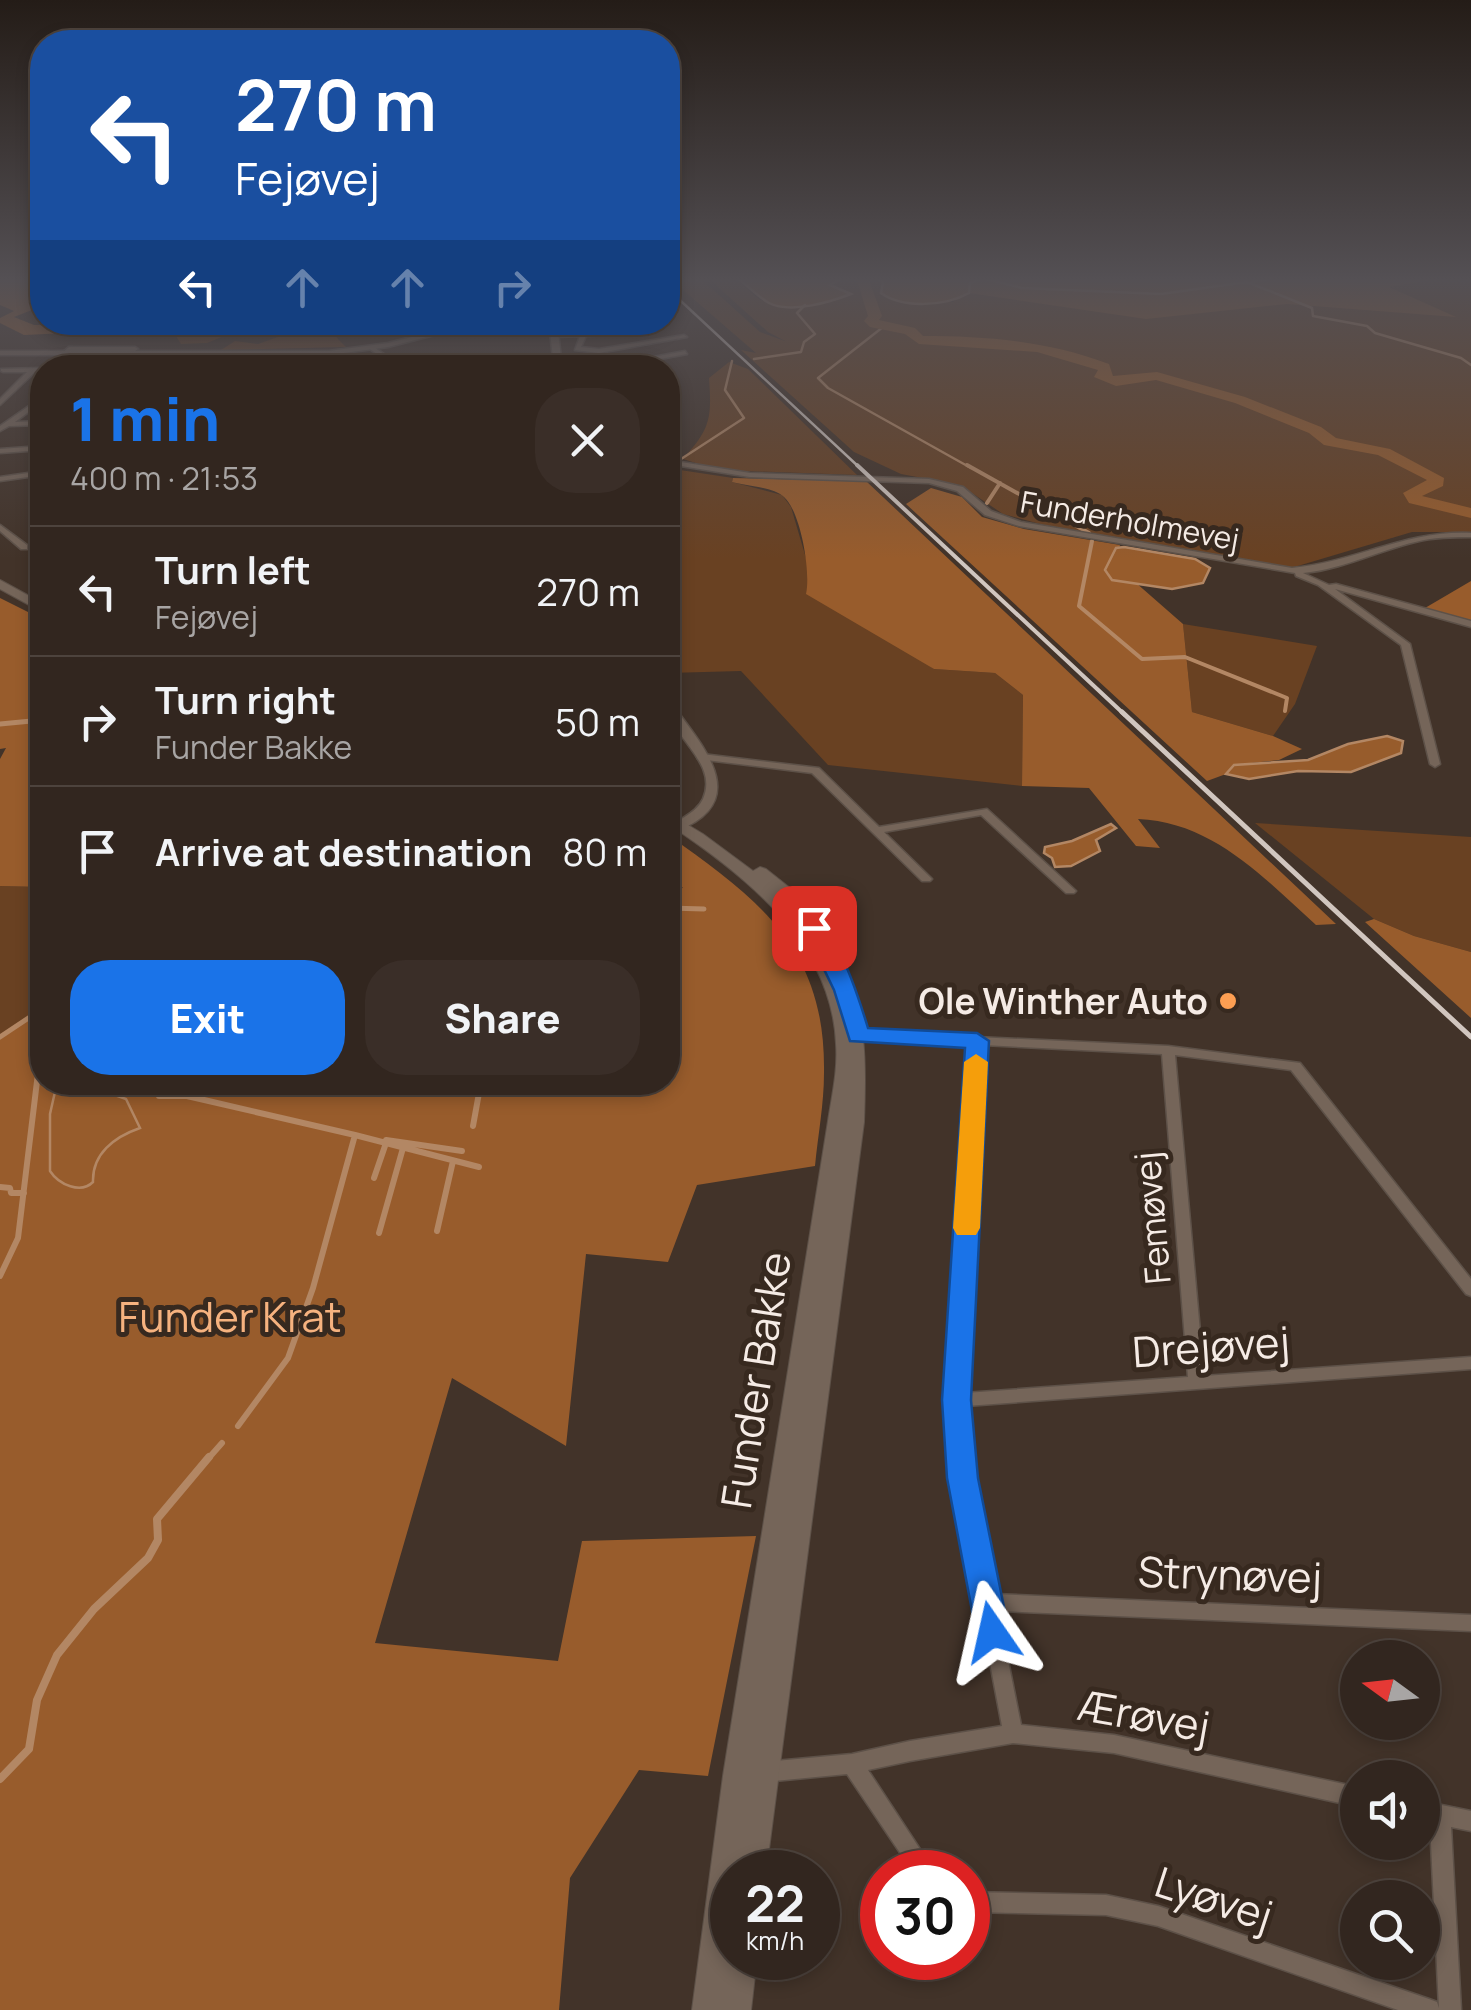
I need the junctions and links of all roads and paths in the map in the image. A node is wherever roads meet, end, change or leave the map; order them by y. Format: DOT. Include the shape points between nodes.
graph roads {
  1 [pos="30,377"];
  2 [pos="0,404"];
  3 [pos="30,406"];
  4 [pos="30,409"];
  5 [pos="30,424"];
  6 [pos="3,427"];
  7 [pos="30,449"];
  8 [pos="0,451"];
  9 [pos="680,464"];
  10 [pos="30,475"];
  11 [pos="0,479"];
  12 [pos="0,528"];
  13 [pos="1471,535"];
  14 [pos="23,542"];
  15 [pos="1292,571"];
  16 [pos="1321,583"];
  17 [pos="0,584"];
  18 [pos="30,601"];
  19 [pos="1471,624"];
  20 [pos="680,724"];
  21 [pos="702,757"];
  22 [pos="1434,764"];
  23 [pos="680,821"];
  24 [pos="680,824"];
  25 [pos="878,830"];
  26 [pos="926,879"];
  27 [pos="1070,890"];
  28 [pos="852,1035"];
  29 [pos="977,1041"];
  30 [pos="1168,1050"];
  31 [pos="1471,1290"];
  32 [pos="1471,1363"];
  33 [pos="1196,1381"];
  34 [pos="957,1400"];
  35 [pos="986,1602"];
  36 [pos="1471,1623"];
  37 [pos="1013,1734"];
  38 [pos="852,1764"];
  39 [pos="764,1772"];
  40 [pos="737,1776"];
  41 [pos="1340,1793"];
  42 [pos="1440,1815"];
  43 [pos="1471,1820"];
  44 [pos="755,1850"];
  45 [pos="909,1850"];
  46 [pos="1436,1860"];
  47 [pos="990,1902"];
  48 [pos="739,1980"];
  49 [pos="706,2010"];
  50 [pos="736,2010"];
  51 [pos="1429,2010"];
  52 [pos="1450,2010"];
  1 -- 2 [label="street"];
  2 -- 3 [label="street"];
  4 -- 6 [label="street"];
  5 -- 6 [label="street"];
  7 -- 8 [label="street"];
  9 -- 15 [label="street, Funderholmevej" via="742,474 930,480 960,489 988,512 1019,524"];
  10 -- 11 [label="street"];
  12 -- 14 [label="street"];
  13 -- 15 [label="street, Funderholmevej" via="1430,534"];
  15 -- 16 [label="street"];
  16 -- 19 [label="street"];
  16 -- 22 [label="street" via="1405,644"];
  17 -- 18 [label="main road"];
  20 -- 21 [label="street"];
  21 -- 23 [label="street" via="714,790 708,806"];
  21 -- 25 [label="street" via="815,770"];
  24 -- 28 [label="main road, Funder Bakke" via="762,887 802,930"];
  25 -- 26 [label="street"];
  25 -- 27 [label="street" via="983,812"];
  28 -- 29 [label="street"];
  28 -- 39 [label="main road, Funder Bakke" via="854,1122"];
  28 -- 40 [label="main road, Funder Bakke"];
  29 -- 30 [label="street"];
  29 -- 34 [label="street"];
  30 -- 31 [label="street" via="1296,1066"];
  30 -- 33 [label="street, Femøvej"];
  32 -- 33 [label="street, Drejøvej"];
  33 -- 34 [label="street, Drejøvej"];
  34 -- 35 [label="street" via="962,1478"];
  35 -- 36 [label="street, Strynøvej"];
  35 -- 37 [label="street"];
  37 -- 38 [label="street, Ærøvej"];
  37 -- 41 [label="street, Ærøvej" via="1114,1744"];
  38 -- 39 [label="street, Ærøvej"];
  38 -- 45 [label="street"];
  39 -- 40 [label="street, Ærøvej"];
  39 -- 44 [label="main road, Funder Bakke"];
  40 -- 49 [label="main road, Funder Bakke"];
  42 -- 43 [label="street"];
  46 -- 52 [label="street"];
  47 -- 51 [label="street, Lyøvej" via="1106,1905 1158,1916"];
  48 -- 50 [label="main road"];
}
